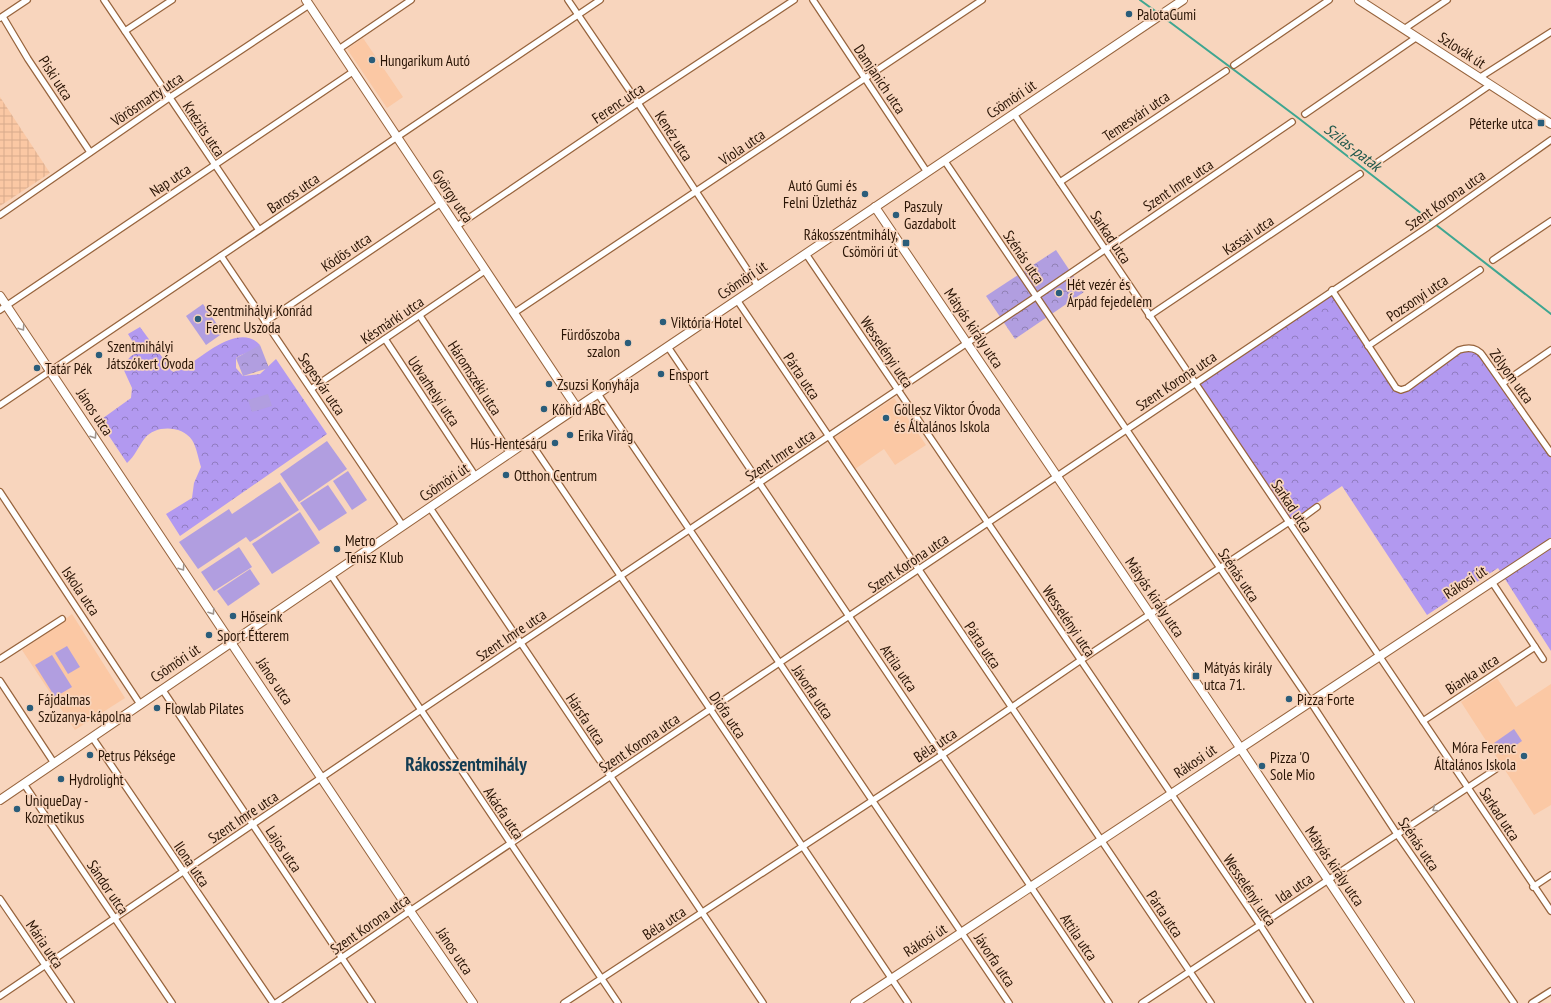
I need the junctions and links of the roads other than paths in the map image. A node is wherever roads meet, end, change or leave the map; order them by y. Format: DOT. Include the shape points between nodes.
graph roads {
  1 [pos="27,0"];
  2 [pos="104,0"];
  3 [pos="172,0"];
  4 [pos="411,0"];
  5 [pos="568,0"];
  6 [pos="600,0"];
  7 [pos="794,0"];
  8 [pos="812,0"];
  9 [pos="982,0"];
  10 [pos="1183,0"];
  11 [pos="1329,0"];
  12 [pos="1359,0"];
  13 [pos="1447,0"];
  14 [pos="308,2"];
  15 [pos="578,15"];
  16 [pos="1,18"];
  17 [pos="1404,29"];
  18 [pos="125,31"];
  19 [pos="1551,32"];
  20 [pos="1417,37"];
  21 [pos="339,48"];
  22 [pos="1234,64"];
  23 [pos="354,71"];
  24 [pos="1226,71"];
  25 [pos="1479,78"];
  26 [pos="865,79"];
  27 [pos="1490,85"];
  28 [pos="169,98"];
  29 [pos="638,103"];
  30 [pos="1014,114"];
  31 [pos="1306,114"];
  32 [pos="1292,122"];
  33 [pos="1551,124"];
  34 [pos="397,137"];
  35 [pos="1551,140"];
  36 [pos="90,152"];
  37 [pos="944,160"];
  38 [pos="1375,164"];
  39 [pos="214,165"];
  40 [pos="927,172"];
  41 [pos="1360,174"];
  42 [pos="1060,182"];
  43 [pos="696,192"];
  44 [pos="441,203"];
  45 [pos="875,206"];
  46 [pos="0,215"];
  47 [pos="1551,221"];
  48 [pos="457,226"];
  49 [pos="259,230"];
  50 [pos="1105,249"];
  51 [pos="806,254"];
  52 [pos="221,256"];
  53 [pos="1493,260"];
  54 [pos="486,270"];
  55 [pos="1480,270"];
  56 [pos="758,286"];
  57 [pos="1332,290"];
  58 [pos="0,296"];
  59 [pos="1037,296"];
  60 [pos="737,300"];
  61 [pos="3,308"];
  62 [pos="514,313"];
  63 [pos="420,316"];
  64 [pos="1149,316"];
  65 [pos="265,322"];
  66 [pos="385,339"];
  67 [pos="967,342"];
  68 [pos="1368,346"];
  69 [pos="668,347"];
  70 [pos="1551,350"];
  71 [pos="51,371"];
  72 [pos="1195,383"];
  73 [pos="1503,383"];
  74 [pos="311,389"];
  75 [pos="898,389"];
  76 [pos="598,394"];
  77 [pos="0,405"];
  78 [pos="578,408"];
  79 [pos="1126,429"];
  80 [pos="828,437"];
  81 [pos="529,440"];
  82 [pos="1550,449"];
  83 [pos="510,453"];
  84 [pos="1057,475"];
  85 [pos="476,477"];
  86 [pos="759,483"];
  87 [pos="0,492"];
  88 [pos="1318,507"];
  89 [pos="430,508"];
  90 [pos="1289,522"];
  91 [pos="988,523"];
  92 [pos="403,526"];
  93 [pos="689,529"];
  94 [pos="1551,543"];
  95 [pos="1220,568"];
  96 [pos="918,570"];
  97 [pos="331,575"];
  98 [pos="620,576"];
  99 [pos="1492,582"];
  100 [pos="1150,615"];
  101 [pos="850,616"];
  102 [pos="62,619"];
  103 [pos="232,642"];
  104 [pos="521,643"];
  105 [pos="1535,647"];
  106 [pos="1380,656"];
  107 [pos="0,659"];
  108 [pos="1543,659"];
  109 [pos="1081,660"];
  110 [pos="780,664"];
  111 [pos="0,681"];
  112 [pos="162,689"];
  113 [pos="1310,702"];
  114 [pos="140,704"];
  115 [pos="1011,708"];
  116 [pos="421,710"];
  117 [pos="710,710"];
  118 [pos="1423,721"];
  119 [pos="92,737"];
  120 [pos="1240,748"];
  121 [pos="942,754"];
  122 [pos="54,763"];
  123 [pos="1499,767"];
  124 [pos="610,777"];
  125 [pos="323,778"];
  126 [pos="24,784"];
  127 [pos="1468,787"];
  128 [pos="1171,793"];
  129 [pos="0,800"];
  130 [pos="872,800"];
  131 [pos="253,825"];
  132 [pos="1398,834"];
  133 [pos="1100,840"];
  134 [pos="511,844"];
  135 [pos="802,846"];
  136 [pos="184,872"];
  137 [pos="1551,875"];
  138 [pos="1328,880"];
  139 [pos="1031,886"];
  140 [pos="1534,887"];
  141 [pos="0,899"];
  142 [pos="410,911"];
  143 [pos="1551,911"];
  144 [pos="702,912"];
  145 [pos="114,918"];
  146 [pos="1260,926"];
  147 [pos="962,932"];
  148 [pos="341,958"];
  149 [pos="45,965"];
  150 [pos="1190,972"];
  151 [pos="602,978"];
  152 [pos="892,978"];
  153 [pos="1551,991"];
  154 [pos="0,996"];
  155 [pos="71,1003"];
  156 [pos="172,1003"];
  157 [pos="275,1003"];
  158 [pos="372,1003"];
  159 [pos="473,1003"];
  160 [pos="564,1003"];
  161 [pos="618,1003"];
  162 [pos="763,1003"];
  163 [pos="855,1003"];
  164 [pos="908,1003"];
  165 [pos="1009,1003"];
  166 [pos="1109,1003"];
  167 [pos="1142,1003"];
  168 [pos="1211,1003"];
  169 [pos="1310,1003"];
  170 [pos="1410,1003"];
  171 [pos="1514,1003"];
  172 [pos="1532,1003"];
  1 -- 16 [label="street"];
  2 -- 18 [label="street, Knézits utca"];
  3 -- 18 [label="street"];
  4 -- 21 [label="street"];
  5 -- 15 [label="street, Kenéz utca"];
  6 -- 15 [label="street, Baross utca"];
  7 -- 29 [label="street, Ferenc utca"];
  8 -- 26 [label="street, Damjanich utca"];
  9 -- 26 [label="street, Viola utca"];
  10 -- 30 [label="main road, Csömöri út"];
  11 -- 22 [label="street"];
  12 -- 17 [label="main road, Szlovák út"];
  13 -- 17 [label="street"];
  14 -- 21 [label="main road, György utca"];
  14 -- 28 [label="street, Vörösmarty utca"];
  15 -- 29 [label="street, Kenéz utca"];
  15 -- 34 [label="street, Baross utca"];
  16 -- 36 [label="street, Piski utca"];
  17 -- 20 [label="main road, Szlovák út"];
  18 -- 28 [label="street, Knézits utca"];
  19 -- 25 [label="street"];
  20 -- 25 [label="main road, Szlovák út"];
  20 -- 31 [label="street"];
  21 -- 23 [label="main road, György utca"];
  23 -- 34 [label="main road, György utca"];
  23 -- 39 [label="street, Nap utca"];
  24 -- 42 [label="street, Temesvári utca"];
  25 -- 27 [label="main road, Szlovák út"];
  26 -- 40 [label="street, Damjanich utca"];
  26 -- 43 [label="street, Viola utca"];
  27 -- 33 [label="main road, Szlovák út"];
  27 -- 38 [label="street"];
  28 -- 36 [label="street, Vörösmarty utca"];
  28 -- 39 [label="street, Knézits utca"];
  29 -- 43 [label="street, Kenéz utca"];
  29 -- 48 [label="street, Ferenc utca"];
  30 -- 37 [label="main road, Csömöri út"];
  30 -- 42 [label="street, Sarkad utca"];
  32 -- 50 [label="street, Szent Imre utca"];
  34 -- 44 [label="main road, György utca"];
  34 -- 49 [label="street, Baross utca"];
  35 -- 57 [label="street, Szent Korona utca" via="1428,227"];
  36 -- 46 [label="street, Vörösmarty utca"];
  37 -- 40 [label="main road, Csömöri út"];
  37 -- 59 [label="street, Szénás utca"];
  39 -- 49 [label="street, Knézits utca"];
  39 -- 61 [label="street, Nap utca"];
  40 -- 45 [label="main road, Csömöri út"];
  41 -- 64 [label="street, Kassai utca"];
  42 -- 50 [label="street, Sarkad utca"];
  43 -- 56 [label="street, Kenéz utca"];
  43 -- 62 [label="street, Viola utca"];
  44 -- 48 [label="main road, György utca"];
  44 -- 65 [label="street, Ködös utca"];
  45 -- 51 [label="main road, Csömöri út"];
  45 -- 67 [label="main road, Mátyás király utca"];
  47 -- 53 [label="street"];
  48 -- 54 [label="main road, György utca"];
  49 -- 52 [label="street, Baross utca"];
  50 -- 59 [label="street, Szent Imre utca"];
  50 -- 64 [label="street, Sarkad utca"];
  51 -- 56 [label="main road, Csömöri út"];
  51 -- 75 [label="street, Wesselényi utca"];
  52 -- 65 [label="street, Segesvár utca"];
  52 -- 71 [label="street, Baross utca"];
  54 -- 62 [label="main road, György utca"];
  54 -- 63 [label="street, Késmárki utca"];
  55 -- 68 [label="street, Pozsonyi utca"];
  56 -- 60 [label="main road, Csömöri út"];
  57 -- 68 [label="street, Zólyom utca"];
  57 -- 72 [label="street, Szent Korona utca"];
  58 -- 61 [label="main road, János utca"];
  59 -- 67 [label="street, Szent Imre utca"];
  59 -- 79 [label="street, Szénás utca"];
  60 -- 69 [label="main road, Csömöri út"];
  60 -- 80 [label="street, Párta utca"];
  61 -- 71 [label="main road, János utca, one-way"];
  62 -- 78 [label="main road, György utca"];
  63 -- 66 [label="street, Késmárki utca"];
  63 -- 83 [label="street, Háromszéki utca"];
  64 -- 72 [label="street, Sarkad utca"];
  65 -- 74 [label="street, Segesvár utca"];
  66 -- 74 [label="street, Késmárki utca"];
  66 -- 85 [label="street, Udvarhelyi utca"];
  67 -- 75 [label="street, Szent Imre utca"];
  67 -- 84 [label="main road, Mátyás király utca"];
  68 -- 73 [label="street, Zólyom utca" via="1394,386 1401,390 1455,353 1467,348 1480,352"];
  69 -- 76 [label="main road, Csömöri út"];
  69 -- 86 [label="street, Attila utca"];
  70 -- 73 [label="street"];
  71 -- 77 [label="street, Baross utca"];
  71 -- 103 [label="main road, János utca, one-way"];
  72 -- 79 [label="street, Szent Korona utca"];
  72 -- 90 [label="street, Sarkad utca"];
  73 -- 82 [label="street, Zólyom utca"];
  74 -- 92 [label="street, Segesvár utca"];
  75 -- 80 [label="street, Szent Imre utca"];
  75 -- 91 [label="street, Wesselényi utca"];
  76 -- 78 [label="main road, Csömöri út"];
  76 -- 93 [label="street, Jávorfa utca"];
  78 -- 81 [label="main road, Csömöri út"];
  79 -- 84 [label="street, Szent Korona utca"];
  79 -- 95 [label="street, Szénás utca"];
  80 -- 86 [label="street, Szent Imre utca"];
  80 -- 96 [label="street, Párta utca"];
  81 -- 83 [label="main road, Csömöri út"];
  81 -- 98 [label="street, Diófa utca"];
  83 -- 85 [label="main road, Csömöri út"];
  84 -- 91 [label="street, Szent Korona utca"];
  84 -- 100 [label="main road, Mátyás király utca"];
  85 -- 89 [label="main road, Csömöri út"];
  86 -- 93 [label="street, Szent Imre utca"];
  86 -- 101 [label="street, Attila utca"];
  87 -- 114 [label="street, Iskola utca"];
  88 -- 90 [label="street, Béla utca" via="1298,521"];
  89 -- 92 [label="main road, Csömöri út"];
  89 -- 104 [label="street, Hársfa utca"];
  90 -- 95 [label="street, Béla utca"];
  90 -- 106 [label="street, Sarkad utca"];
  91 -- 96 [label="street, Szent Korona utca"];
  91 -- 109 [label="street, Wesselényi utca"];
  92 -- 97 [label="main road, Csömöri út"];
  93 -- 98 [label="street, Szent Imre utca"];
  93 -- 110 [label="street, Jávorfa utca"];
  94 -- 99 [label="main road, Rákosi út"];
  95 -- 100 [label="street, Béla utca"];
  95 -- 113 [label="street, Szénás utca"];
  96 -- 101 [label="street, Szent Korona utca"];
  96 -- 115 [label="street, Párta utca"];
  97 -- 103 [label="main road, Csömöri út"];
  97 -- 116 [label="street, Akácfa utca"];
  98 -- 104 [label="street, Szent Imre utca"];
  98 -- 117 [label="street, Diófa utca"];
  99 -- 105 [label="street"];
  99 -- 106 [label="main road, Rákosi út"];
  100 -- 109 [label="street, Béla utca"];
  100 -- 120 [label="main road, Mátyás király utca"];
  101 -- 110 [label="street, Szent Korona utca"];
  101 -- 121 [label="street, Attila utca"];
  102 -- 107 [label="street"];
  103 -- 112 [label="main road, Csömöri út"];
  103 -- 125 [label="main road, János utca"];
  104 -- 116 [label="street, Szent Imre utca"];
  104 -- 124 [label="street, Hársfa utca"];
  105 -- 108 [label="street"];
  105 -- 118 [label="street, Bianka utca"];
  106 -- 113 [label="main road, Rákosi út"];
  106 -- 118 [label="street, Sarkad utca"];
  109 -- 115 [label="street, Béla utca"];
  109 -- 128 [label="street, Wesselényi utca"];
  110 -- 117 [label="street, Szent Korona utca"];
  110 -- 130 [label="street, Jávorfa utca"];
  111 -- 122 [label="street"];
  112 -- 114 [label="main road, Csömöri út"];
  112 -- 131 [label="street, Lajos utca"];
  113 -- 120 [label="main road, Rákosi út"];
  113 -- 132 [label="street, Szénás utca"];
  114 -- 119 [label="main road, Csömöri út"];
  115 -- 121 [label="street, Béla utca"];
  115 -- 133 [label="street, Párta utca"];
  116 -- 125 [label="street, Szent Imre utca"];
  116 -- 134 [label="street, Akácfa utca"];
  117 -- 124 [label="street, Szent Korona utca"];
  117 -- 135 [label="street, Diófa utca"];
  118 -- 127 [label="street, Sarkad utca"];
  119 -- 122 [label="main road, Csömöri út"];
  119 -- 136 [label="street, Ilona utca"];
  120 -- 128 [label="main road, Rákosi út"];
  120 -- 138 [label="main road, Mátyás király utca"];
  121 -- 130 [label="street, Béla utca"];
  121 -- 139 [label="street, Attila utca"];
  122 -- 126 [label="main road, Csömöri út"];
  123 -- 127 [label="street, Ida utca"];
  124 -- 134 [label="street, Szent Korona utca"];
  124 -- 144 [label="street, Hársfa utca"];
  125 -- 131 [label="street, Szent Imre utca"];
  125 -- 142 [label="main road, János utca"];
  126 -- 129 [label="main road, Csömöri út"];
  126 -- 145 [label="street, Sándor utca"];
  127 -- 132 [label="street, Ida utca, one-way"];
  127 -- 140 [label="street, Sarkad utca"];
  128 -- 133 [label="main road, Rákosi út"];
  128 -- 146 [label="street, Wesselényi utca"];
  130 -- 135 [label="street, Béla utca"];
  130 -- 147 [label="street, Jávorfa utca"];
  131 -- 136 [label="street, Szent Imre utca"];
  131 -- 148 [label="street, Lajos utca"];
  132 -- 138 [label="street, Ida utca"];
  132 -- 171 [label="street, Szénás utca"];
  133 -- 139 [label="main road, Rákosi út"];
  133 -- 150 [label="street, Párta utca"];
  134 -- 142 [label="street, Szent Korona utca"];
  134 -- 151 [label="street, Akácfa utca"];
  135 -- 144 [label="street, Béla utca"];
  135 -- 152 [label="street, Diófa utca"];
  136 -- 145 [label="street, Szent Imre utca"];
  136 -- 157 [label="street, Ilona utca"];
  137 -- 140 [label="street"];
  138 -- 146 [label="street, Ida utca"];
  138 -- 170 [label="main road, Mátyás király utca"];
  139 -- 147 [label="main road, Rákosi út"];
  139 -- 166 [label="street, Attila utca"];
  140 -- 143 [label="street, Sarkad utca"];
  141 -- 149 [label="street, Mária utca"];
  142 -- 148 [label="street, Szent Korona utca"];
  142 -- 159 [label="main road, János utca"];
  144 -- 151 [label="street, Béla utca"];
  144 -- 162 [label="street, Hársfa utca"];
  145 -- 149 [label="street, Szent Imre utca"];
  145 -- 156 [label="street, Sándor utca"];
  146 -- 150 [label="street, Ida utca"];
  146 -- 169 [label="street, Wesselényi utca"];
  147 -- 152 [label="main road, Rákosi út"];
  147 -- 165 [label="street, Jávorfa utca"];
  148 -- 157 [label="street, Szent Korona utca"];
  148 -- 158 [label="street, Lajos utca"];
  149 -- 154 [label="street, Szent Imre utca"];
  149 -- 155 [label="street, Mária utca"];
  150 -- 167 [label="street, Ida utca"];
  150 -- 168 [label="street, Párta utca"];
  151 -- 160 [label="street, Béla utca"];
  151 -- 161 [label="street, Akácfa utca"];
  152 -- 163 [label="main road, Rákosi út"];
  152 -- 164 [label="street, Diófa utca"];
  153 -- 172 [label="street"];
}
